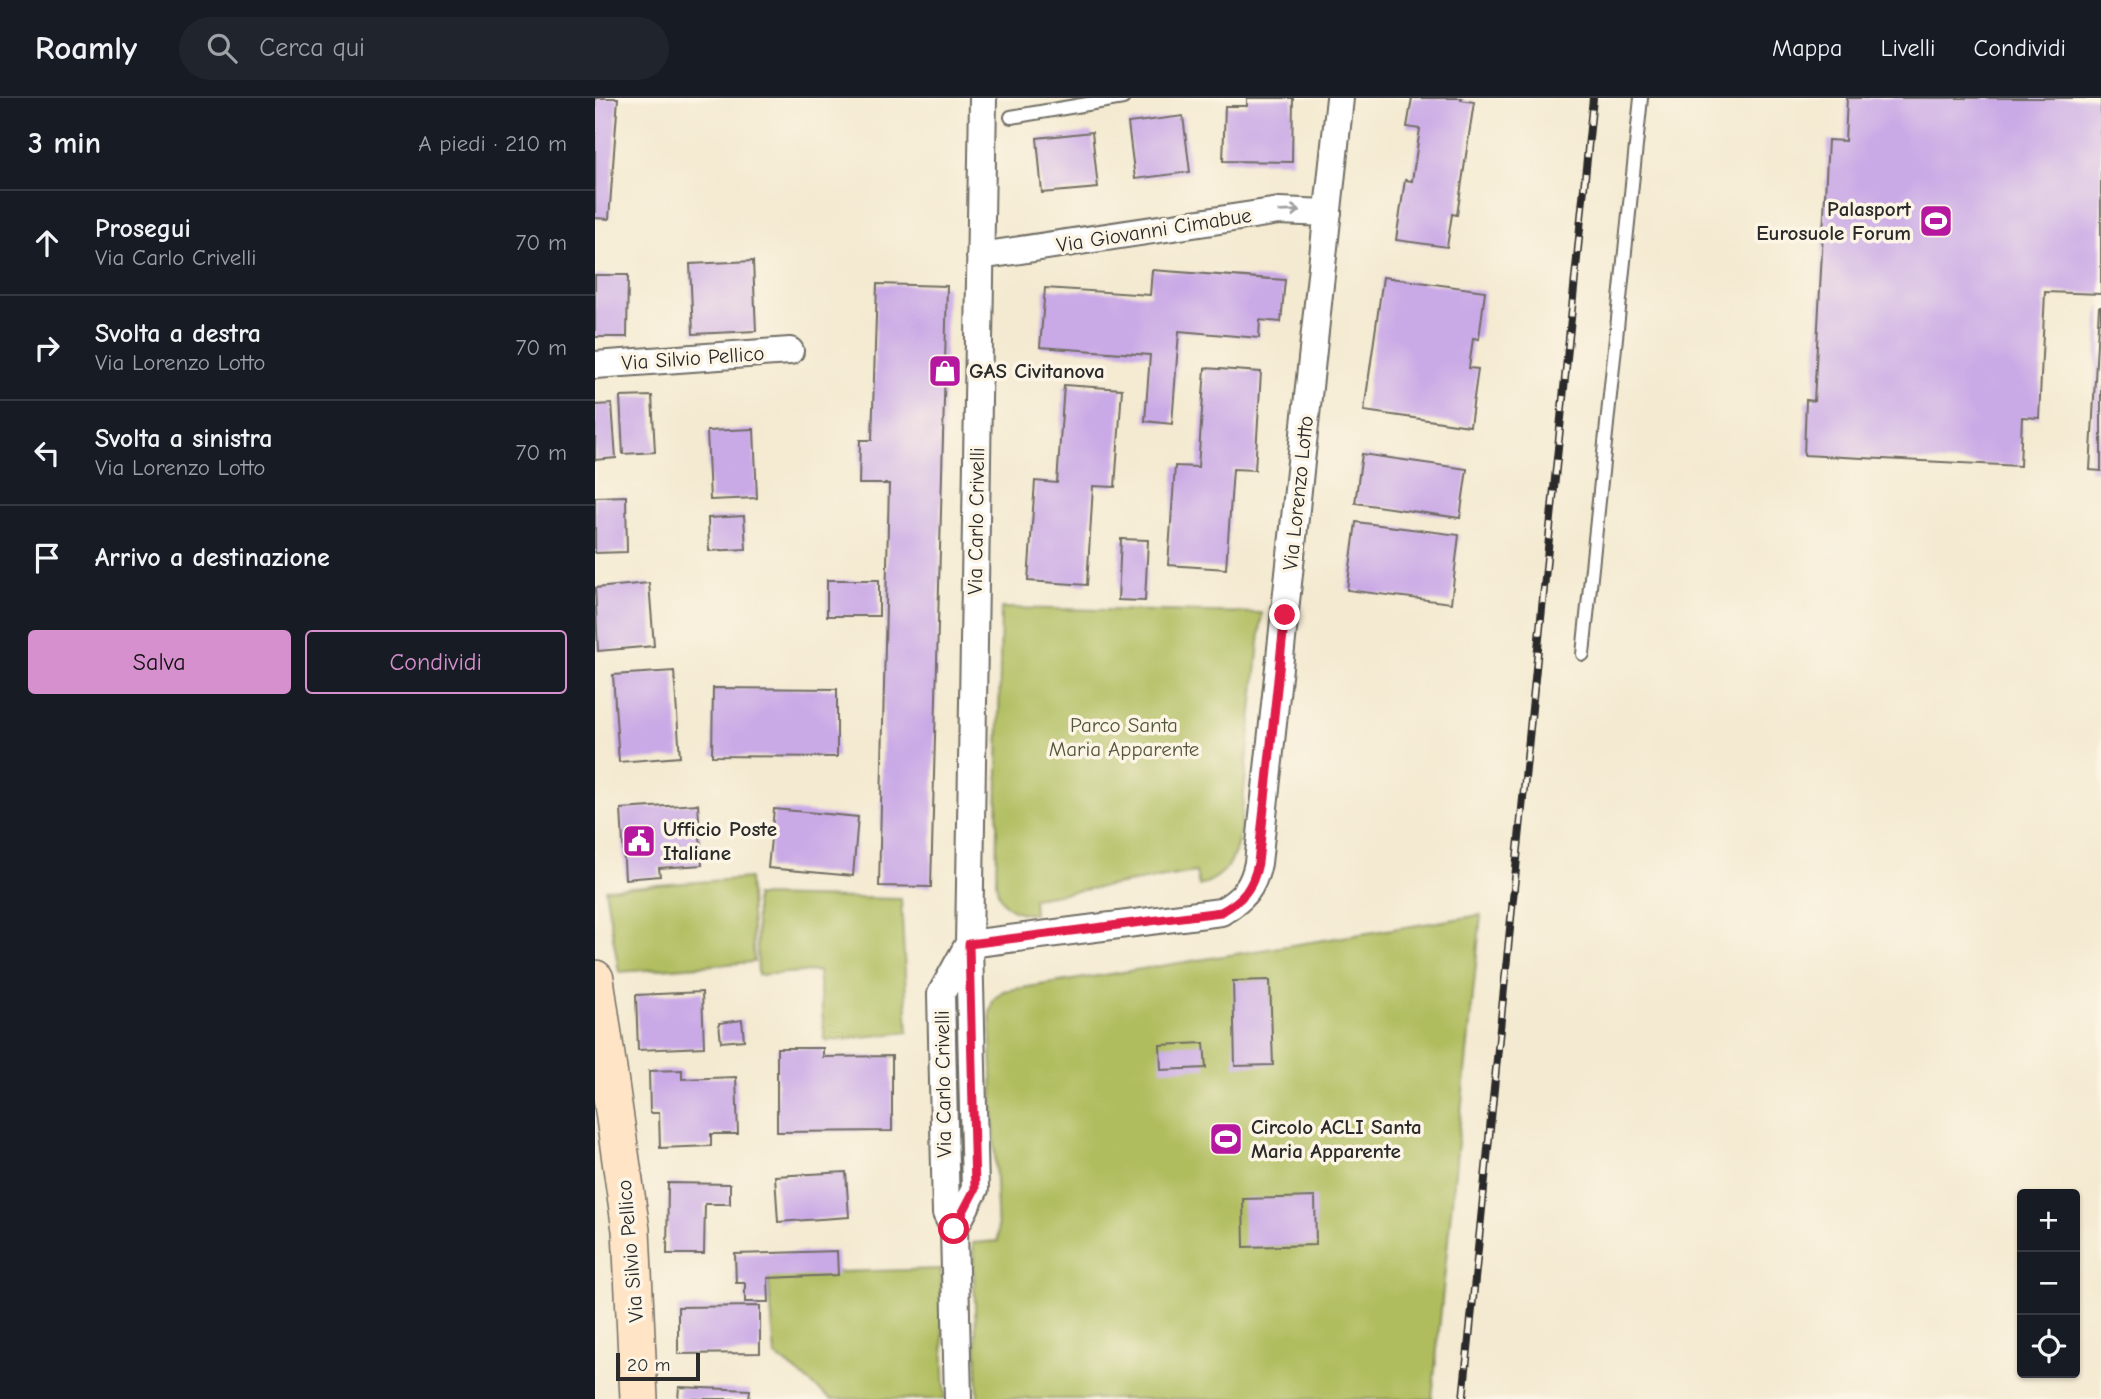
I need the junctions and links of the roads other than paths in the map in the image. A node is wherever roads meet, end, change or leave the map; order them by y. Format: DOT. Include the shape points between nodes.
graph roads {
  1 [pos="983,98"];
  2 [pos="1123,98"];
  3 [pos="1339,98"];
  4 [pos="1641,98"];
  5 [pos="1011,117"];
  6 [pos="1328,213"];
  7 [pos="980,256"];
  8 [pos="790,351"];
  9 [pos="595,365"];
  10 [pos="1583,654"];
  11 [pos="969,944"];
  12 [pos="595,979"];
  13 [pos="602,1064"];
  14 [pos="639,1399"];
  15 [pos="958,1399"];
  1 -- 7 [label="street, Via Carlo Crivelli"];
  2 -- 5 [label="lane"];
  3 -- 6 [label="street, Via Lorenzo Lotto"];
  4 -- 10 [label="lane"];
  7 -- 6 [label="street, Via Giovanni Cimabue, one-way" via="1279,211"];
  6 -- 11 [label="street, Via Lorenzo Lotto" via="1255,878 1243,897 1221,912"];
  7 -- 11 [label="street, Via Carlo Crivelli"];
  8 -- 9 [label="street, Via Silvio Pellico"];
  11 -- 15 [label="street, Via Carlo Crivelli" via="975,1189 954,1229"];
  12 -- 13 [label="main road, Via Silvio Pellico"];
  13 -- 14 [label="main road, Via Silvio Pellico" via="631,1230"];
}
